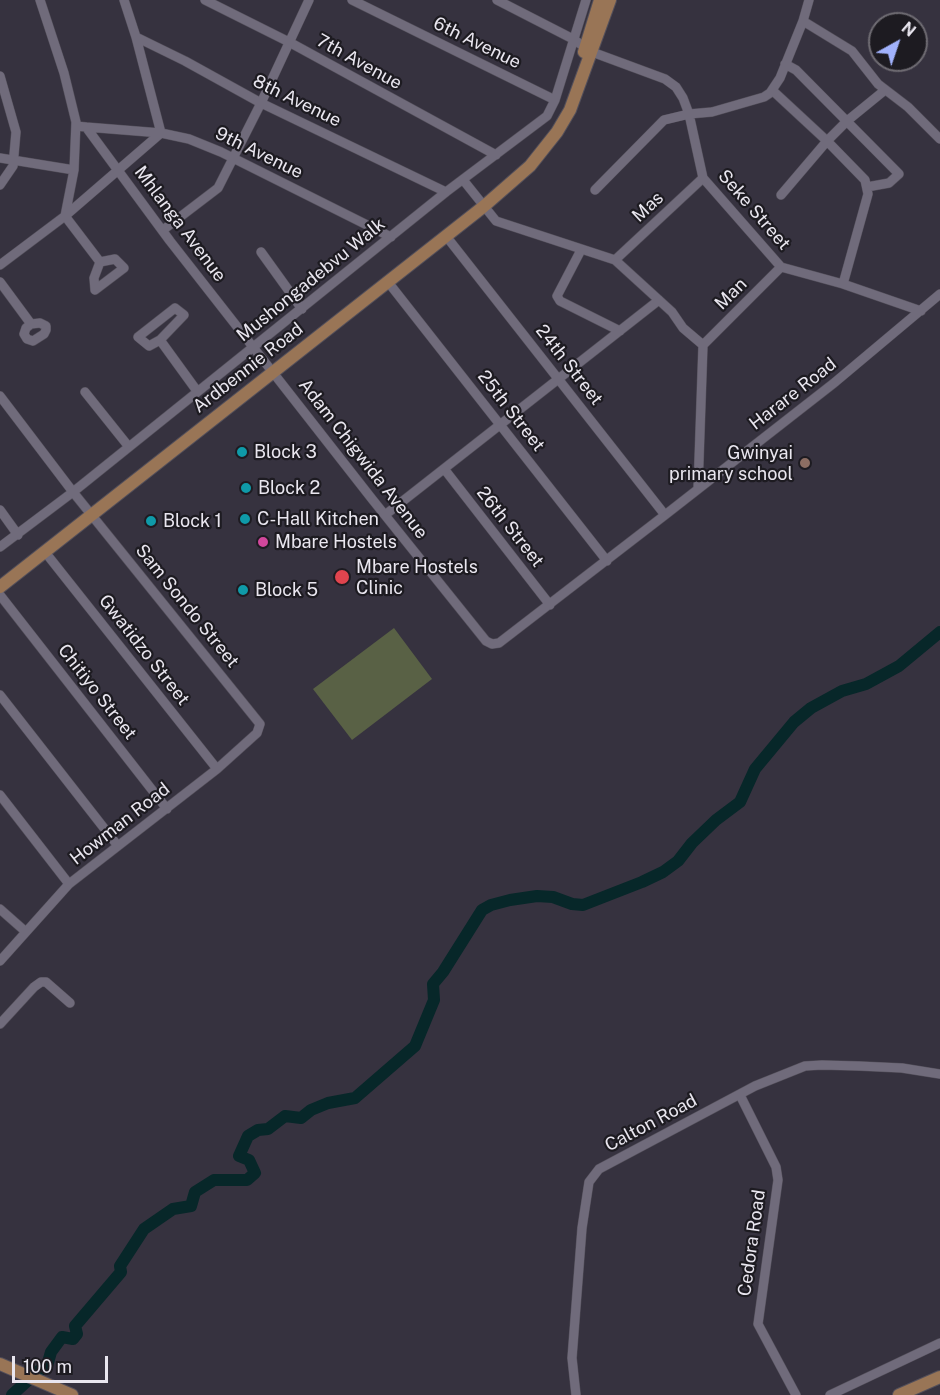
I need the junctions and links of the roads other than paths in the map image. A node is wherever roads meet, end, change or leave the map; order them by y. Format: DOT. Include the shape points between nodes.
graph roads {
  1 [pos="40,0"];
  2 [pos="124,0"];
  3 [pos="205,0"];
  4 [pos="309,0"];
  5 [pos="352,0"];
  6 [pos="497,0"];
  7 [pos="586,0"];
  8 [pos="600,0"];
  9 [pos="610,0"];
  10 [pos="808,0"];
  11 [pos="803,21"];
  12 [pos="136,37"];
  13 [pos="573,39"];
  14 [pos="289,42"];
  15 [pos="589,50"];
  16 [pos="785,64"];
  17 [pos="0,76"];
  18 [pos="772,90"];
  19 [pos="885,90"];
  20 [pos="555,100"];
  21 [pos="261,103"];
  22 [pos="689,114"];
  23 [pos="847,121"];
  24 [pos="81,127"];
  25 [pos="161,133"];
  26 [pos="940,139"];
  27 [pos="827,141"];
  28 [pos="496,155"];
  29 [pos="0,158"];
  30 [pos="233,158"];
  31 [pos="14,162"];
  32 [pos="74,170"];
  33 [pos="119,171"];
  34 [pos="703,178"];
  35 [pos="464,180"];
  36 [pos="0,185"];
  37 [pos="867,187"];
  38 [pos="595,190"];
  39 [pos="446,192"];
  40 [pos="781,195"];
  41 [pos="483,207"];
  42 [pos="65,216"];
  43 [pos="163,230"];
  44 [pos="446,236"];
  45 [pos="391,237"];
  46 [pos="581,250"];
  47 [pos="261,252"];
  48 [pos="615,260"];
  49 [pos="100,262"];
  50 [pos="0,265"];
  51 [pos="782,267"];
  52 [pos="0,282"];
  53 [pos="388,282"];
  54 [pos="843,284"];
  55 [pos="940,294"];
  56 [pos="659,300"];
  57 [pos="302,309"];
  58 [pos="921,311"];
  59 [pos="32,324"];
  60 [pos="620,331"];
  61 [pos="160,340"];
  62 [pos="703,345"];
  63 [pos="254,348"];
  64 [pos="273,371"];
  65 [pos="559,378"];
  66 [pos="197,391"];
  67 [pos="85,392"];
  68 [pos="0,396"];
  69 [pos="501,424"];
  70 [pos="129,447"];
  71 [pos="445,470"];
  72 [pos="698,489"];
  73 [pos="73,492"];
  74 [pos="0,510"];
  75 [pos="92,515"];
  76 [pos="385,515"];
  77 [pos="665,515"];
  78 [pos="18,535"];
  79 [pos="0,548"];
  80 [pos="45,552"];
  81 [pos="607,561"];
  82 [pos="0,587"];
  83 [pos="0,596"];
  84 [pos="550,605"];
  85 [pos="492,644"];
  86 [pos="0,695"];
  87 [pos="256,719"];
  88 [pos="216,770"];
  89 [pos="0,795"];
  90 [pos="167,809"];
  91 [pos="118,846"];
  92 [pos="69,884"];
  93 [pos="0,909"];
  94 [pos="26,932"];
  95 [pos="0,961"];
  96 [pos="70,1003"];
  97 [pos="0,1024"];
  98 [pos="940,1074"];
  99 [pos="740,1095"];
  100 [pos="940,1343"];
  101 [pos="5,1366"];
  102 [pos="940,1377"];
  103 [pos="72,1395"];
  104 [pos="576,1395"];
  105 [pos="796,1395"];
  106 [pos="830,1395"];
  107 [pos="899,1395"];
  1 -- 24 [label="street, Mhlanga Avenue"];
  2 -- 12 [label="street"];
  3 -- 14 [label="street, 7th Avenue"];
  4 -- 14 [label="street"];
  5 -- 20 [label="street, 6th Avenue"];
  6 -- 13 [label="street, Seke Street"];
  7 -- 13 [label="street, Mushongadebvu Walk"];
  8 -- 15 [label="main road, Ardbennie Road"];
  9 -- 15 [label="main road, Ardbennie Road"];
  10 -- 11 [label="street"];
  11 -- 16 [label="street"];
  11 -- 19 [label="street" via="852,51"];
  12 -- 21 [label="street, 8th Avenue"];
  12 -- 25 [label="street"];
  13 -- 15 [label="street, Seke Street"];
  13 -- 20 [label="street, Mushongadebvu Walk"];
  14 -- 21 [label="street"];
  14 -- 28 [label="street, 7th Avenue"];
  15 -- 22 [label="street, Seke Street" via="669,81 680,91"];
  15 -- 41 [label="main road, Ardbennie Road" via="576,96 557,132 530,166"];
  16 -- 18 [label="street"];
  16 -- 23 [label="street" via="796,70"];
  17 -- 31 [label="street" via="16,129"];
  18 -- 22 [label="street" via="764,97"];
  18 -- 27 [label="street"];
  19 -- 23 [label="street"];
  19 -- 26 [label="street"];
  20 -- 28 [label="street, Mushongadebvu Walk" via="547,116"];
  21 -- 30 [label="street"];
  21 -- 39 [label="street, 8th Avenue"];
  22 -- 34 [label="street, Seke Street"];
  22 -- 38 [label="street" via="664,120"];
  23 -- 27 [label="street"];
  23 -- 37 [label="street" via="898,174 889,183"];
  24 -- 25 [label="street, 9th Avenue"];
  24 -- 32 [label="street, Mhlanga Avenue"];
  24 -- 33 [label="street, Mhlanga Avenue"];
  25 -- 30 [label="street, 9th Avenue" via="189,139"];
  25 -- 33 [label="street"];
  27 -- 37 [label="street" via="863,177"];
  27 -- 40 [label="street"];
  28 -- 35 [label="street, Mushongadebvu Walk"];
  29 -- 31 [label="street"];
  30 -- 43 [label="street" via="216,190"];
  30 -- 45 [label="street, 9th Avenue"];
  31 -- 32 [label="street"];
  31 -- 36 [label="street"];
  32 -- 42 [label="street, Mhlanga Avenue"];
  33 -- 42 [label="street"];
  33 -- 43 [label="street, Mhlanga Avenue"];
  34 -- 48 [label="street, Mas"];
  34 -- 51 [label="street, Seke Street"];
  35 -- 39 [label="street, Mushongadebvu Walk"];
  35 -- 41 [label="street"];
  37 -- 54 [label="street"];
  39 -- 45 [label="street, Mushongadebvu Walk"];
  41 -- 44 [label="main road, Ardbennie Road"];
  41 -- 46 [label="street" via="496,221"];
  42 -- 49 [label="street"];
  42 -- 50 [label="street"];
  43 -- 63 [label="street, Mhlanga Avenue"];
  44 -- 53 [label="main road, Ardbennie Road"];
  44 -- 65 [label="street, 24th Street"];
  45 -- 57 [label="street, Mushongadebvu Walk"];
  46 -- 48 [label="street"];
  46 -- 60 [label="street" via="556,296"];
  47 -- 57 [label="street"];
  48 -- 56 [label="street"];
  51 -- 54 [label="street, Seke Street"];
  51 -- 62 [label="street, Man"];
  52 -- 59 [label="street"];
  53 -- 64 [label="main road, Ardbennie Road"];
  53 -- 69 [label="street, 25th Street"];
  54 -- 58 [label="street, Seke Street"];
  55 -- 58 [label="street, Harare Road"];
  56 -- 60 [label="street"];
  56 -- 62 [label="street"];
  57 -- 63 [label="street, Mushongadebvu Walk"];
  58 -- 72 [label="street, Harare Road"];
  60 -- 65 [label="street"];
  61 -- 61 [label="street" via="184,315 177,308 138,337 149,346"];
  61 -- 66 [label="street"];
  62 -- 72 [label="street"];
  63 -- 64 [label="street, Adam Chigwida Avenue"];
  63 -- 66 [label="street, Mushongadebvu Walk"];
  64 -- 75 [label="main road, Ardbennie Road"];
  64 -- 76 [label="street, Adam Chigwida Avenue"];
  65 -- 69 [label="street"];
  65 -- 77 [label="street, 24th Street"];
  66 -- 70 [label="street, Mushongadebvu Walk"];
  67 -- 70 [label="street"];
  68 -- 73 [label="street, Sam Sondo Street"];
  69 -- 71 [label="street"];
  69 -- 81 [label="street, 25th Street"];
  70 -- 73 [label="street, Mushongadebvu Walk"];
  71 -- 76 [label="street"];
  71 -- 84 [label="street, 26th Street"];
  72 -- 77 [label="street, Harare Road"];
  73 -- 75 [label="street, Sam Sondo Street"];
  73 -- 78 [label="street, Mushongadebvu Walk"];
  74 -- 78 [label="street"];
  75 -- 80 [label="main road, Ardbennie Road"];
  75 -- 87 [label="street, Sam Sondo Street"];
  76 -- 85 [label="street, Adam Chigwida Avenue"];
  77 -- 81 [label="street, Harare Road"];
  78 -- 79 [label="street, Mushongadebvu Walk"];
  80 -- 82 [label="main road, Ardbennie Road"];
  80 -- 88 [label="street, Gwatidzo Street"];
  81 -- 84 [label="street, Harare Road"];
  83 -- 90 [label="street, Chitiyo Street"];
  84 -- 85 [label="street, Harare Road" via="500,643"];
  86 -- 91 [label="street"];
  87 -- 88 [label="street, Howman Road" via="260,724 257,733"];
  88 -- 90 [label="street, Howman Road"];
  89 -- 92 [label="street"];
  90 -- 91 [label="street, Howman Road"];
  91 -- 92 [label="street, Howman Road"];
  92 -- 94 [label="street, Howman Road"];
  93 -- 94 [label="street"];
  94 -- 95 [label="street, Howman Road"];
  96 -- 97 [label="street" via="41,982"];
  98 -- 99 [label="street, Calton Road" via="902,1068 805,1066"];
  99 -- 104 [label="street, Calton Road" via="598,1169 589,1182 572,1358"];
  99 -- 105 [label="street, Cedora Road" via="776,1167 778,1180 758,1324"];
  100 -- 106 [label="street"];
  101 -- 103 [label="main road"];
  102 -- 107 [label="main road"];
}
